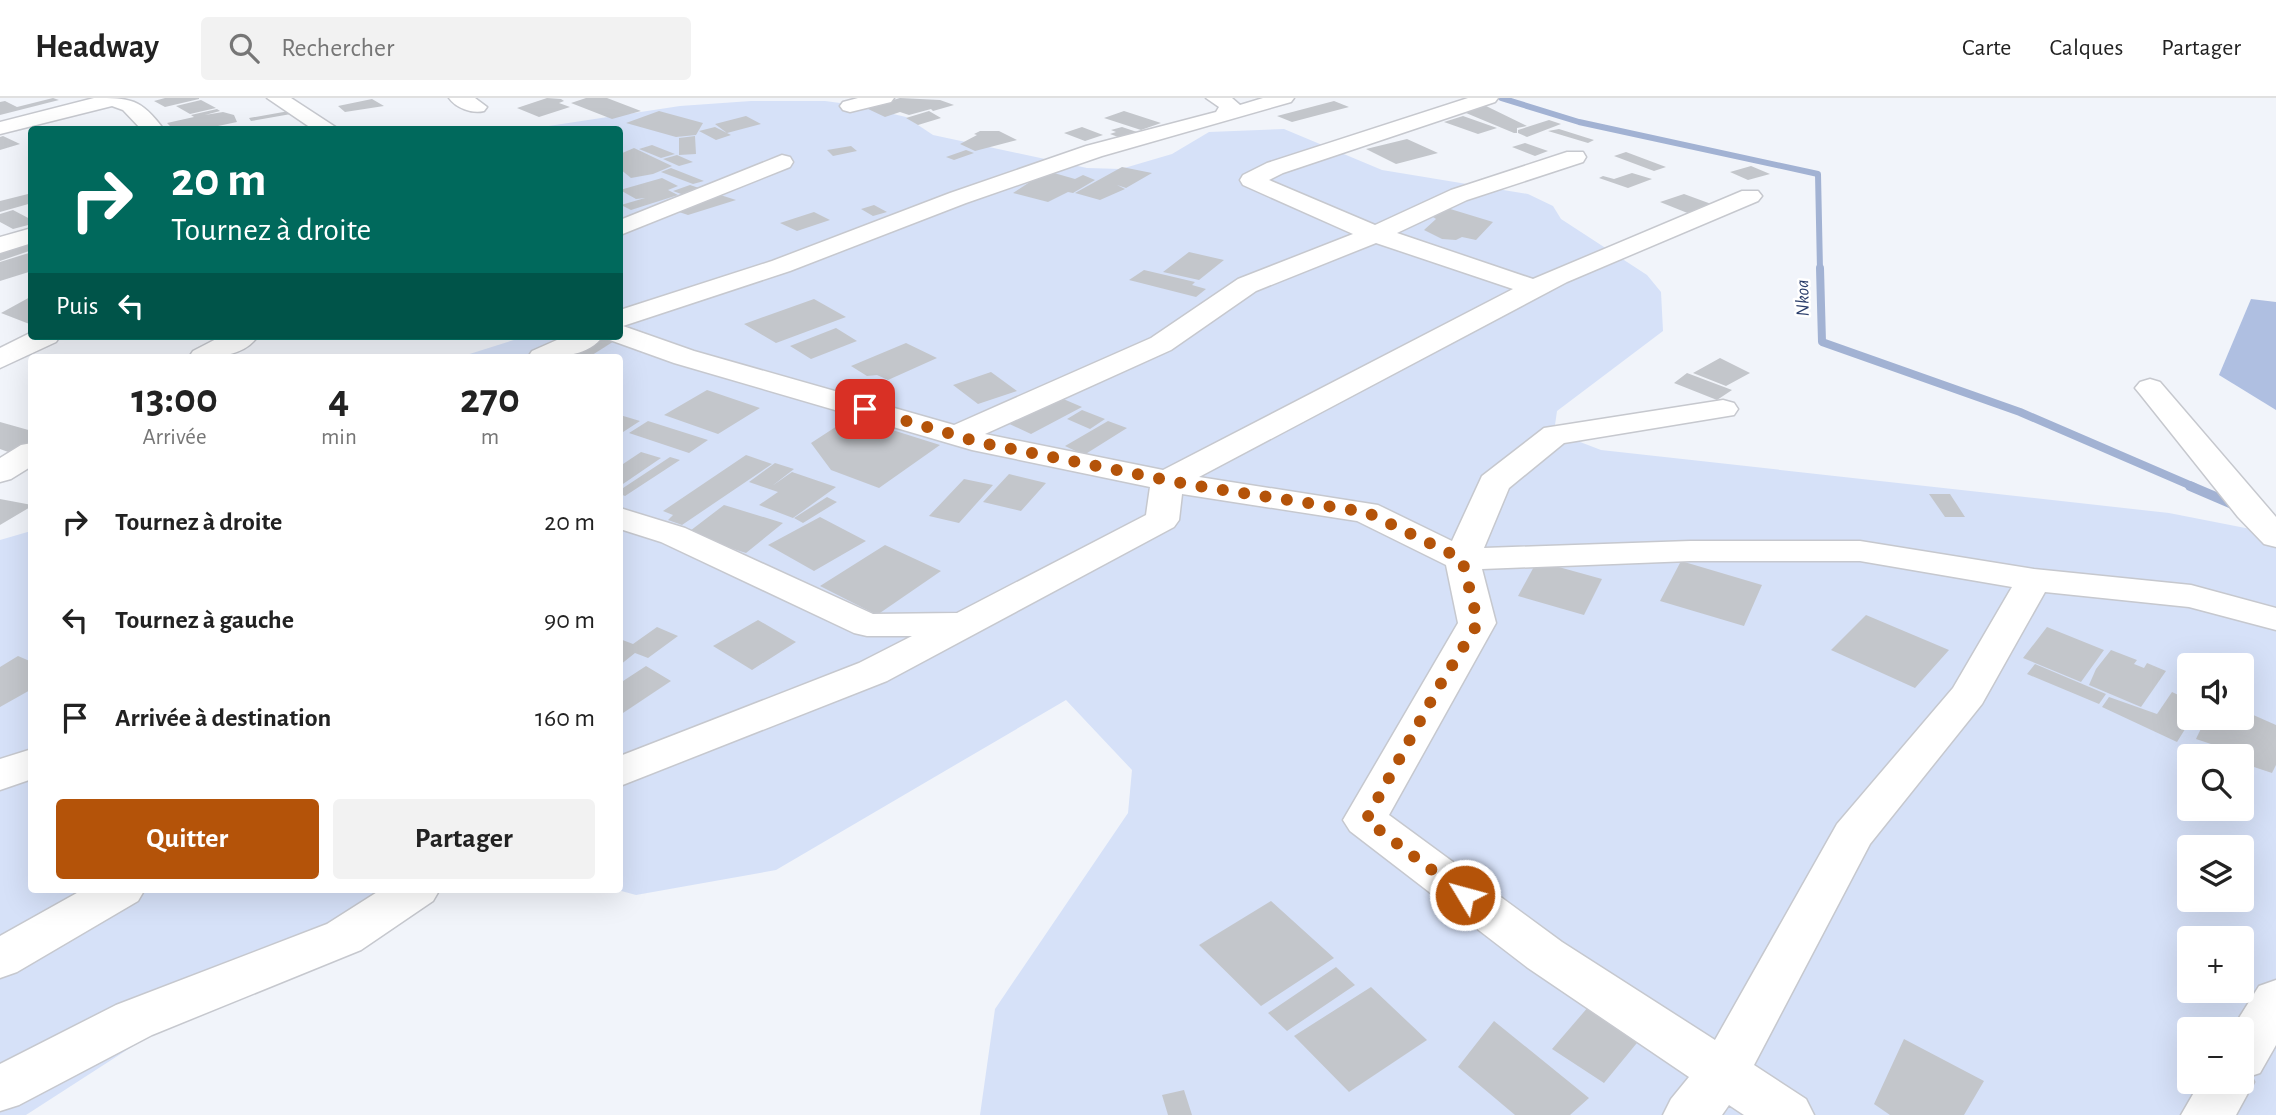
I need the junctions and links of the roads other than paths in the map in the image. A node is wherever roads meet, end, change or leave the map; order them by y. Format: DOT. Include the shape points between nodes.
graph roads {
  1 [pos="142,98"];
  2 [pos="277,98"];
  3 [pos="884,98"];
  4 [pos="1284,98"];
  5 [pos="1488,98"];
  6 [pos="115,100"];
  7 [pos="850,106"];
  8 [pos="1220,107"];
  9 [pos="150,126"];
  10 [pos="323,126"];
  11 [pos="0,128"];
  12 [pos="1575,157"];
  13 [pos="782,162"];
  14 [pos="1750,196"];
  15 [pos="623,228"];
  16 [pos="1378,233"];
  17 [pos="28,236"];
  18 [pos="0,245"];
  19 [pos="1535,288"];
  20 [pos="623,318"];
  21 [pos="623,335"];
  22 [pos="38,340"];
  23 [pos="236,340"];
  24 [pos="580,340"];
  25 [pos="209,354"];
  26 [pos="549,354"];
  27 [pos="0,359"];
  28 [pos="2150,388"];
  29 [pos="1723,409"];
  30 [pos="957,436"];
  31 [pos="28,454"];
  32 [pos="0,472"];
  33 [pos="1167,481"];
  34 [pos="623,519"];
  35 [pos="2276,537"];
  36 [pos="1462,559"];
  37 [pos="2034,580"];
  38 [pos="2276,619"];
  39 [pos="966,623"];
  40 [pos="28,764"];
  41 [pos="623,771"];
  42 [pos="0,775"];
  43 [pos="115,893"];
  44 [pos="411,893"];
  45 [pos="0,959"];
  46 [pos="2276,1000"];
  47 [pos="2254,1038"];
  48 [pos="1723,1074"];
  49 [pos="0,1089"];
  50 [pos="2221,1094"];
  51 [pos="1690,1115"];
  52 [pos="1787,1115"];
  53 [pos="2208,1115"];
  1 -- 6 [label="street"];
  2 -- 10 [label="street"];
  3 -- 7 [label="street"];
  4 -- 8 [label="street"];
  5 -- 16 [label="street" via="1251,180"];
  6 -- 9 [label="street" via="130,106"];
  6 -- 11 [label="street"];
  8 -- 20 [label="street" via="958,198 781,266"];
  12 -- 16 [label="street" via="1459,195"];
  13 -- 15 [label="street"];
  14 -- 19 [label="street"];
  16 -- 19 [label="street"];
  16 -- 30 [label="street" via="1247,285 1161,344"];
  17 -- 18 [label="street"];
  19 -- 33 [label="street"];
  21 -- 30 [label="street"];
  22 -- 27 [label="street"];
  23 -- 25 [label="street"];
  24 -- 26 [label="street"];
  28 -- 35 [label="street"];
  29 -- 36 [label="street" via="1556,435 1494,483"];
  30 -- 33 [label="street"];
  31 -- 32 [label="street"];
  33 -- 36 [label="street" via="1366,512"];
  33 -- 39 [label="street" via="1162,520"];
  34 -- 39 [label="street" via="673,535 867,625"];
  36 -- 37 [label="street" via="1860,551"];
  36 -- 48 [label="street" via="1478,623 1366,820 1545,956"];
  37 -- 38 [label="street" via="2191,596"];
  37 -- 48 [label="street" via="1968,695 1853,835"];
  39 -- 41 [label="street" via="873,672"];
  40 -- 42 [label="street"];
  43 -- 45 [label="street"];
  44 -- 49 [label="street" via="344,937 134,1020"];
  46 -- 47 [label="street"];
  48 -- 51 [label="street"];
  48 -- 52 [label="street"];
  50 -- 53 [label="street"];
}
